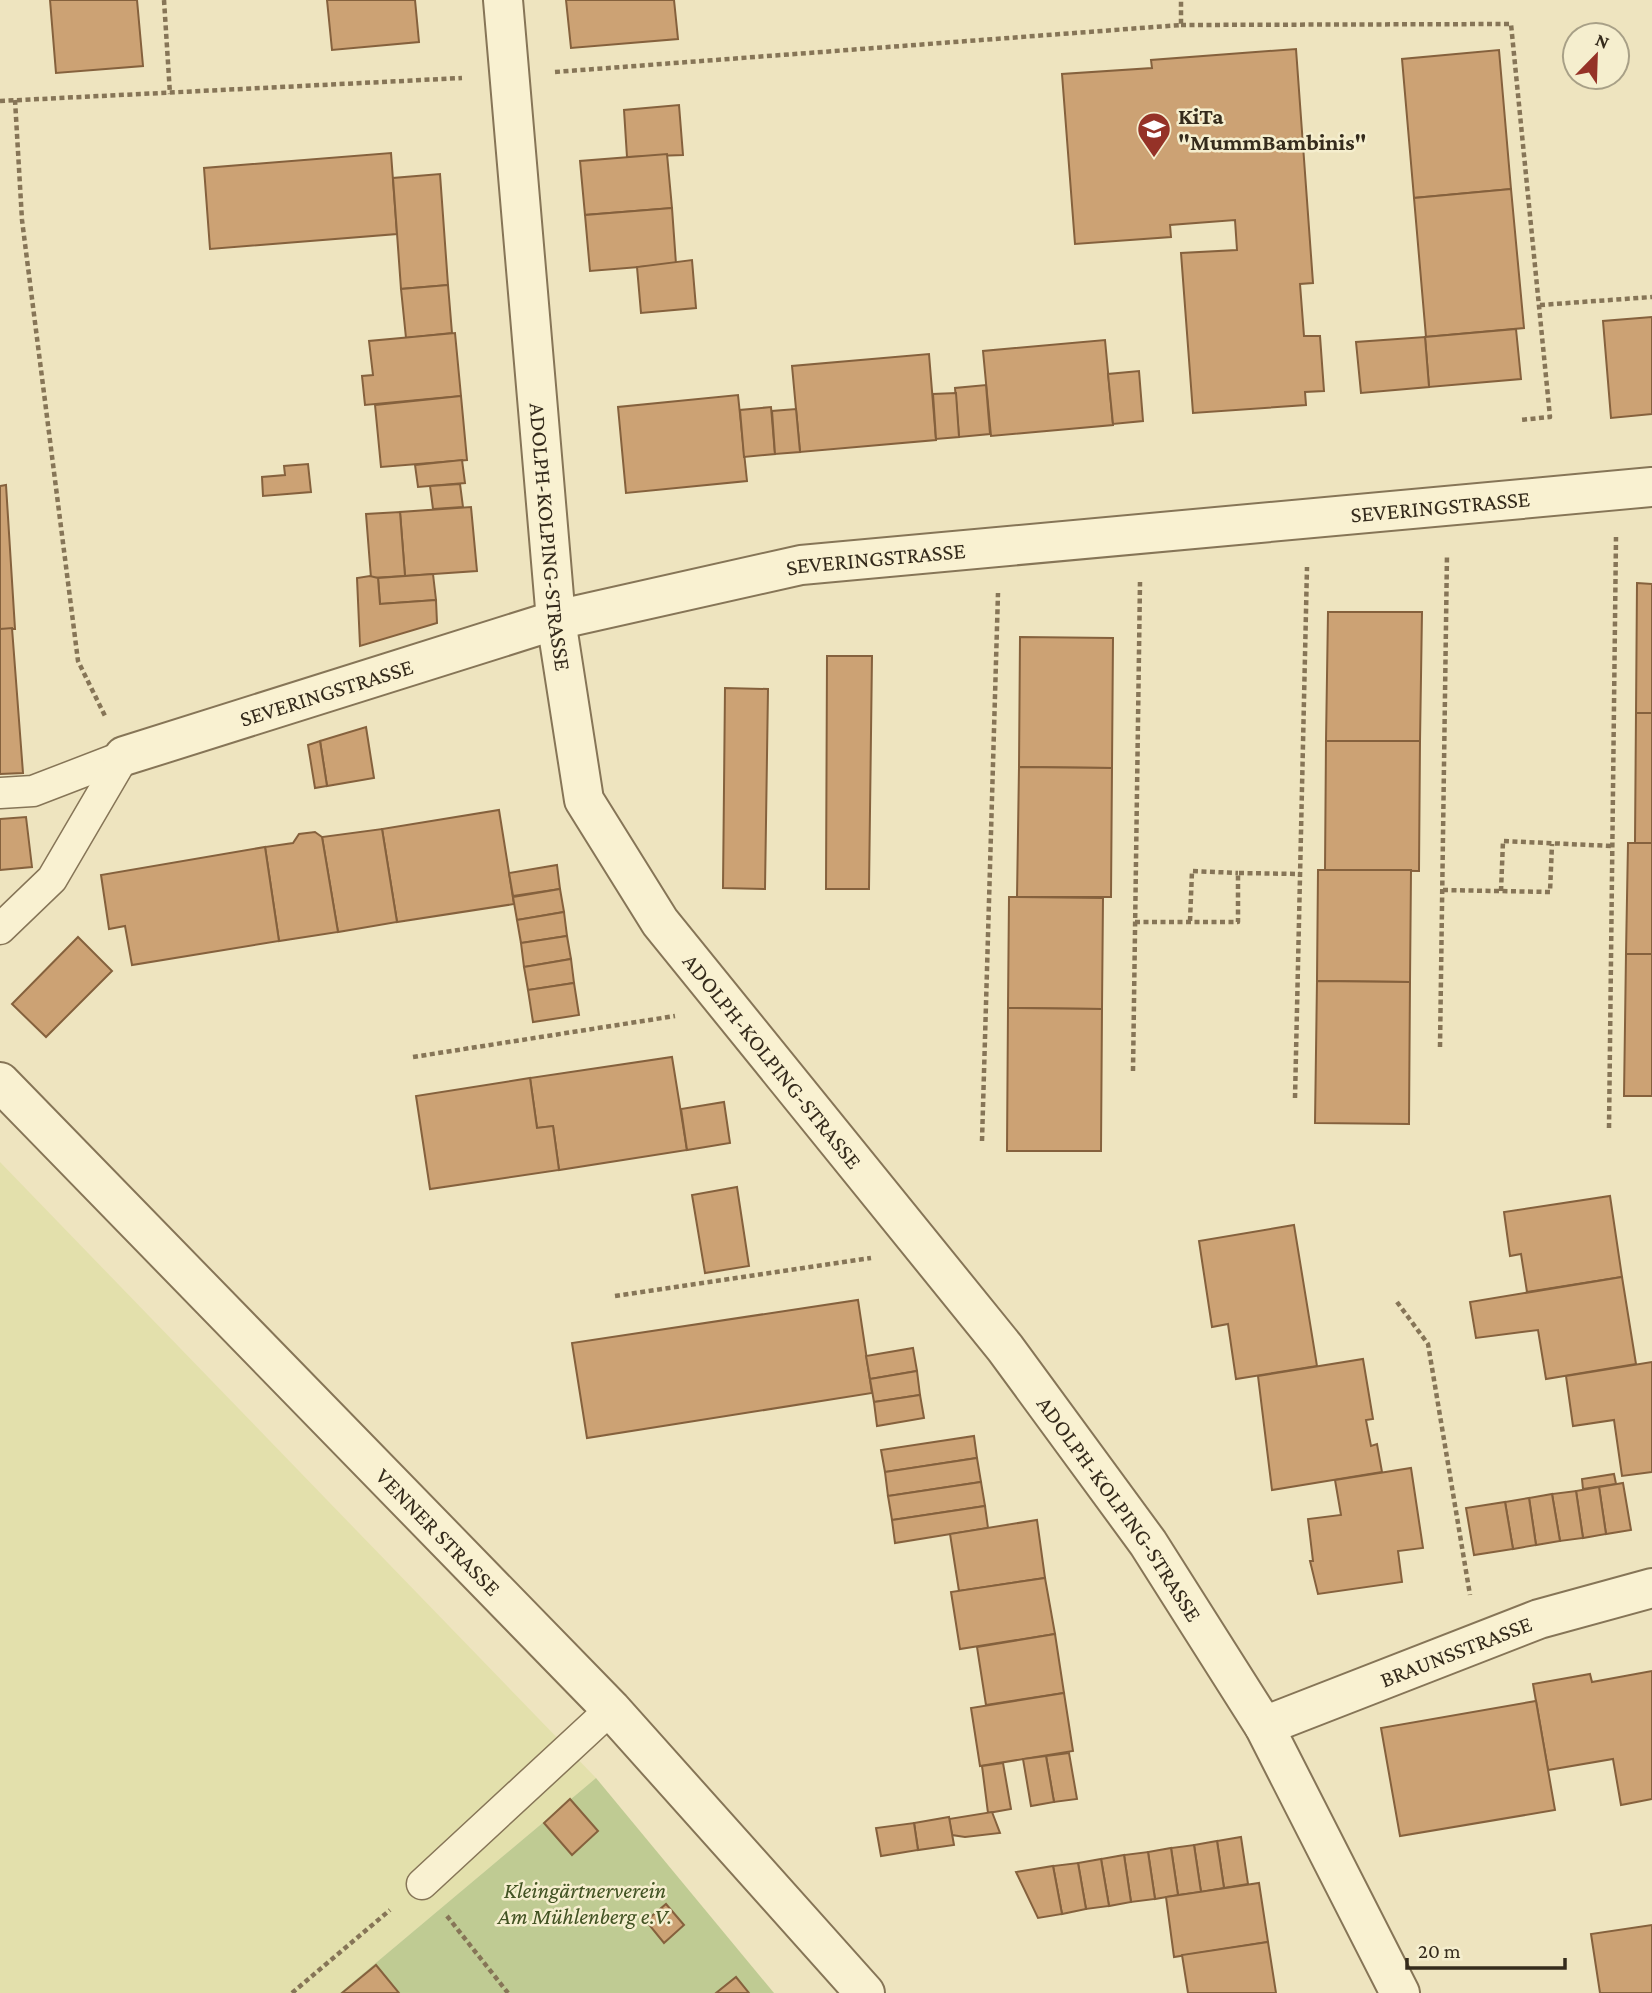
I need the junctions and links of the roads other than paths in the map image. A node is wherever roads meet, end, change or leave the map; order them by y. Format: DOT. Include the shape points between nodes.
graph roads {
  1 [pos="503,0"];
  2 [pos="1634,488"];
  3 [pos="556,620"];
  4 [pos="124,756"];
  5 [pos="0,793"];
  6 [pos="0,929"];
  7 [pos="0,1082"];
  8 [pos="1652,1588"];
  9 [pos="611,1709"];
  10 [pos="1264,1726"];
  11 [pos="422,1884"];
  12 [pos="865,1993"];
  13 [pos="1399,1993"];
  1 -- 3 [label="street, ADOLPH-KOLPING-STRASSE"];
  2 -- 3 [label="street, SEVERINGSTRASSE" via="801,565"];
  3 -- 4 [label="street, SEVERINGSTRASSE"];
  3 -- 10 [label="street, ADOLPH-KOLPING-STRASSE" via="584,800 660,922 1005,1348 1148,1543"];
  4 -- 5 [label="lane" via="33,791"];
  4 -- 6 [label="lane" via="52,879"];
  7 -- 9 [label="street, VENNER STRASSE"];
  8 -- 10 [label="street, BRAUNSSTRASSE" via="1539,1619"];
  9 -- 11 [label="lane"];
  9 -- 12 [label="street, VENNER STRASSE"];
  10 -- 13 [label="street, ADOLPH-KOLPING-STRASSE"];
}
